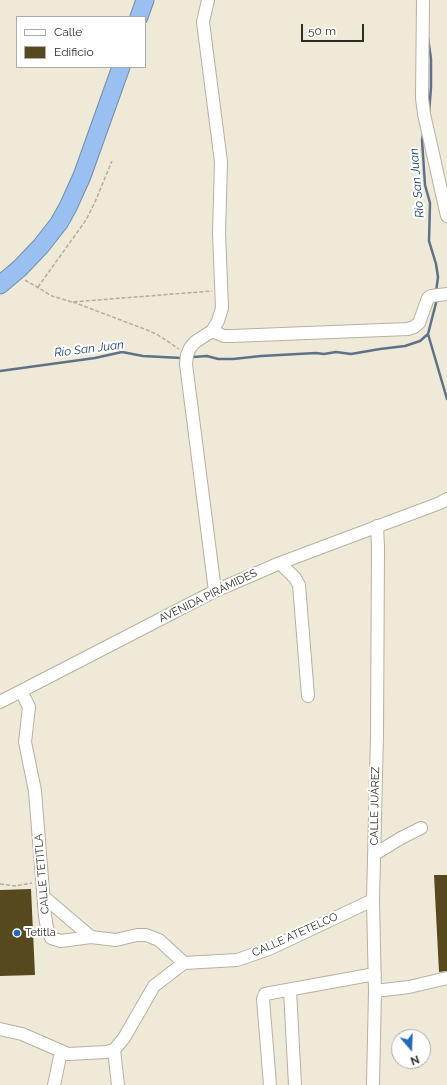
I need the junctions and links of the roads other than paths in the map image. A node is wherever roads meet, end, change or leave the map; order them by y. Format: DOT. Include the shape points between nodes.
graph roads {
  1 [pos="145,0"];
  2 [pos="208,0"];
  3 [pos="423,0"];
  4 [pos="139,16"];
  5 [pos="121,68"];
  6 [pos="445,191"];
  7 [pos="447,216"];
  8 [pos="3,283"];
  9 [pos="447,294"];
  10 [pos="212,331"];
  11 [pos="447,499"];
  12 [pos="377,526"];
  13 [pos="280,563"];
  14 [pos="215,591"];
  15 [pos="21,690"];
  16 [pos="308,696"];
  17 [pos="0,702"];
  18 [pos="421,828"];
  19 [pos="374,854"];
  20 [pos="44,897"];
  21 [pos="373,900"];
  22 [pos="90,937"];
  23 [pos="184,962"];
  24 [pos="374,974"];
  25 [pos="447,978"];
  26 [pos="290,990"];
  27 [pos="375,991"];
  28 [pos="0,1029"];
  29 [pos="114,1050"];
  30 [pos="61,1052"];
  31 [pos="54,1085"];
  32 [pos="118,1085"];
  33 [pos="270,1085"];
  34 [pos="295,1085"];
  35 [pos="373,1085"];
  1 -- 4 [label="highway"];
  2 -- 10 [label="street" via="204,22 221,162 219,233 222,308"];
  3 -- 6 [label="street" via="422,98"];
  5 -- 8 [label="highway" via="82,176 68,207 41,246"];
  6 -- 7 [label="street"];
  9 -- 10 [label="street" via="428,298 419,323 408,329 232,336"];
  10 -- 14 [label="street" via="190,348 186,371"];
  11 -- 12 [label="street, AVENIDA PIRÁMIDES"];
  12 -- 13 [label="street, AVENIDA PIRÁMIDES"];
  12 -- 19 [label="street, CALLE JUÁREZ"];
  13 -- 14 [label="street, AVENIDA PIRÁMIDES"];
  13 -- 16 [label="street" via="300,585"];
  14 -- 15 [label="street, AVENIDA PIRÁMIDES"];
  15 -- 17 [label="street, AVENIDA PIRÁMIDES"];
  15 -- 20 [label="street, CALLE TETITLA" via="28,708 25,742 35,791"];
  18 -- 19 [label="street"];
  19 -- 21 [label="street, CALLE JUÁREZ"];
  20 -- 22 [label="street"];
  20 -- 22 [label="street, CALLE TETITLA" via="47,928 51,938 61,941"];
  21 -- 23 [label="street, CALLE ATETELCO" via="269,949 237,960"];
  21 -- 24 [label="street, CALLE JUÁREZ"];
  22 -- 23 [label="street, CALLE TETITLA" via="116,940 137,935 152,937"];
  23 -- 29 [label="street" via="154,986 124,1038"];
  24 -- 26 [label="street"];
  24 -- 27 [label="street, CALLE JUÁREZ"];
  25 -- 27 [label="street" via="409,987"];
  26 -- 33 [label="street" via="268,993 264,996"];
  26 -- 34 [label="street"];
  27 -- 35 [label="street, CALLE JUÁREZ"];
  28 -- 30 [label="street" via="22,1034"];
  29 -- 30 [label="street" via="75,1054"];
  29 -- 32 [label="street"];
  30 -- 31 [label="street"];
}
